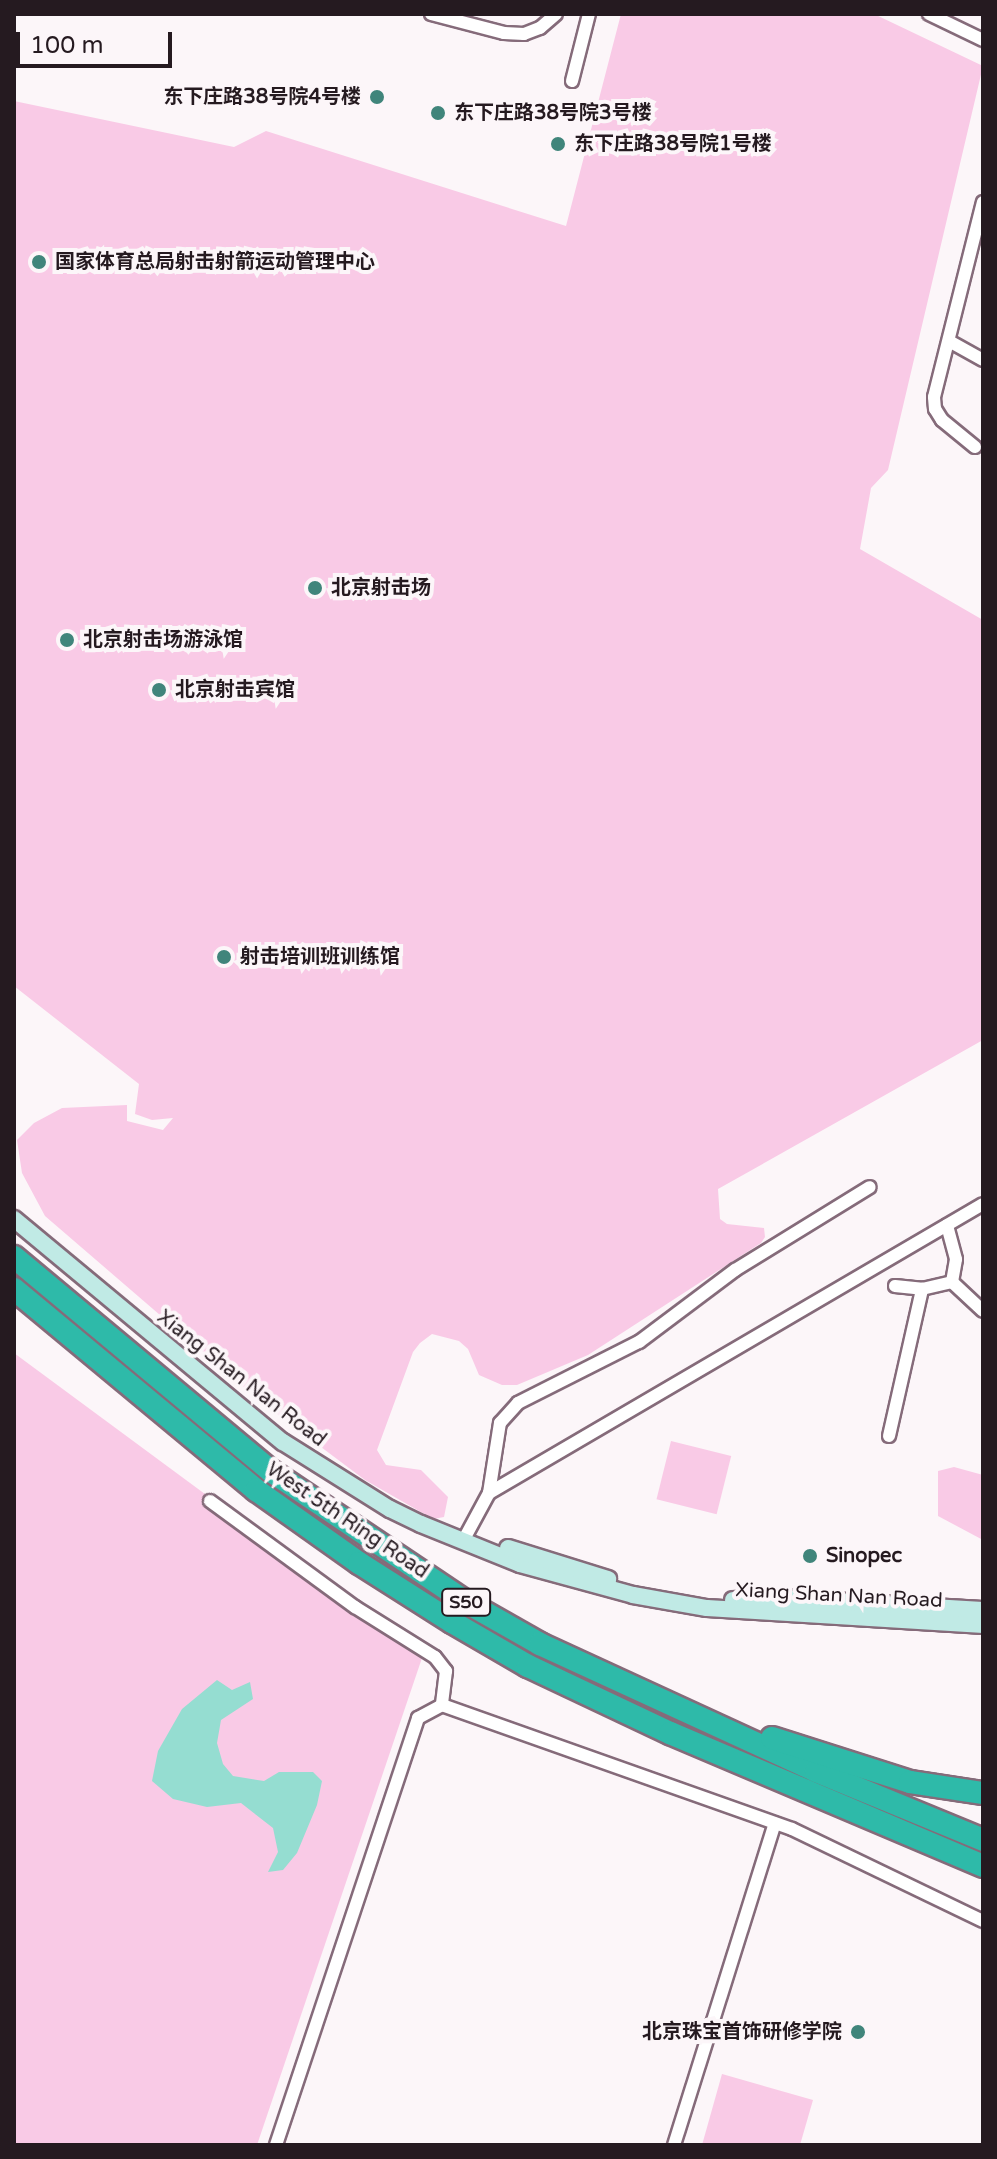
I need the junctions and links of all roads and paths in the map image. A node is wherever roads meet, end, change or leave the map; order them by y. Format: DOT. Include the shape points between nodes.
graph roads {
  1 [pos="431,14"];
  2 [pos="556,14"];
  3 [pos="589,14"];
  4 [pos="929,14"];
  5 [pos="456,17"];
  6 [pos="983,40"];
  7 [pos="572,81"];
  8 [pos="983,202"];
  9 [pos="949,341"];
  10 [pos="983,360"];
  11 [pos="975,447"];
  12 [pos="870,1187"];
  13 [pos="983,1204"];
  14 [pos="14,1219"];
  15 [pos="947,1225"];
  16 [pos="14,1257"];
  17 [pos="952,1282"];
  18 [pos="895,1286"];
  19 [pos="14,1289"];
  20 [pos="922,1289"];
  21 [pos="983,1311"];
  22 [pos="889,1436"];
  23 [pos="489,1493"];
  24 [pos="210,1501"];
  25 [pos="463,1541"];
  26 [pos="983,1610"];
  27 [pos="983,1625"];
  28 [pos="442,1705"];
  29 [pos="681,1709"];
  30 [pos="983,1793"];
  31 [pos="775,1823"];
  32 [pos="983,1840"];
  33 [pos="926,1843"];
  34 [pos="983,1866"];
  35 [pos="983,1874"];
  36 [pos="983,1921"];
  37 [pos="276,2145"];
  38 [pos="674,2145"];
  1 -- 5 [label="street"];
  2 -- 5 [label="street" via="524,34"];
  3 -- 7 [label="street"];
  4 -- 6 [label="street"];
  8 -- 9 [label="street"];
  9 -- 10 [label="street"];
  9 -- 11 [label="street" via="935,409"];
  12 -- 23 [label="street" via="735,1270 639,1342 518,1403 500,1423"];
  13 -- 15 [label="street"];
  14 -- 25 [label="main road, Xiang Shan Nan Road" via="283,1442 390,1509"];
  15 -- 17 [label="street" via="956,1259"];
  15 -- 23 [label="street"];
  16 -- 29 [label="highway, West 5th Ring Road / S50" via="271,1471 372,1542 540,1644"];
  17 -- 20 [label="street"];
  17 -- 21 [label="street"];
  18 -- 20 [label="street"];
  19 -- 33 [label="highway, West 5th Ring Road / S50" via="256,1490 452,1622 528,1666 670,1733"];
  20 -- 22 [label="street"];
  23 -- 25 [label="street"];
  24 -- 28 [label="street" via="355,1607 435,1657 446,1671"];
  25 -- 26 [label="main road, Xiang Shan Nan Road" via="490,1542 679,1595"];
  25 -- 27 [label="main road, Xiang Shan Nan Road" via="565,1579 707,1608"];
  28 -- 31 [label="street"];
  28 -- 37 [label="street" via="418,1718"];
  29 -- 30 [label="highway" via="910,1782"];
  29 -- 32 [label="highway, West 5th Ring Road / S50"];
  31 -- 36 [label="street"];
  31 -- 38 [label="street"];
  33 -- 34 [label="highway, West 5th Ring Road / S50"];
  33 -- 35 [label="highway"];
}
